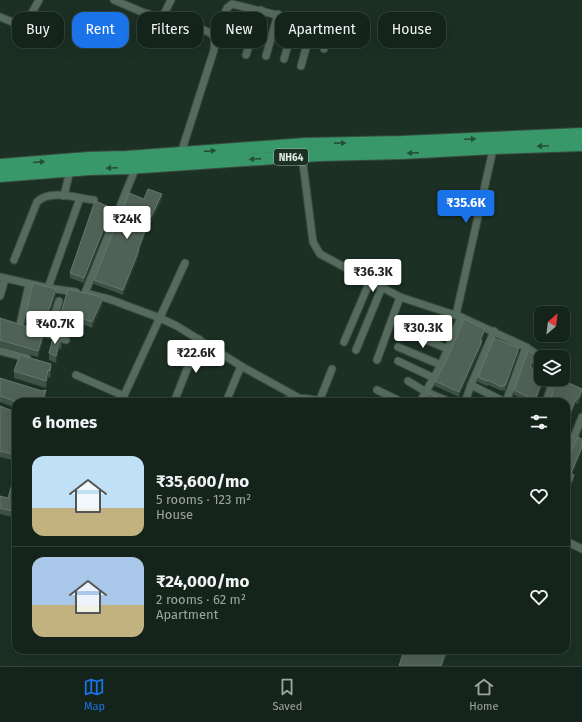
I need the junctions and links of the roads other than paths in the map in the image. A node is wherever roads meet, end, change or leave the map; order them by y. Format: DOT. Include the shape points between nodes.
graph roads {
  1 [pos="39,0"];
  2 [pos="115,0"];
  3 [pos="171,0"];
  4 [pos="261,10"];
  5 [pos="142,12"];
  6 [pos="165,12"];
  7 [pos="225,12"];
  8 [pos="275,13"];
  9 [pos="0,17"];
  10 [pos="275,24"];
  11 [pos="214,48"];
  12 [pos="287,48"];
  13 [pos="306,48"];
  14 [pos="246,55"];
  15 [pos="266,56"];
  16 [pos="284,59"];
  17 [pos="301,66"];
  18 [pos="582,134"];
  19 [pos="495,142"];
  20 [pos="582,145"];
  21 [pos="181,153"];
  22 [pos="302,156"];
  23 [pos="0,165"];
  24 [pos="136,167"];
  25 [pos="70,170"];
  26 [pos="0,176"];
  27 [pos="64,196"];
  28 [pos="80,198"];
  29 [pos="94,200"];
  30 [pos="14,260"];
  31 [pos="185,263"];
  32 [pos="2,278"];
  33 [pos="370,281"];
  34 [pos="29,284"];
  35 [pos="382,287"];
  36 [pos="48,288"];
  37 [pos="84,293"];
  38 [pos="0,296"];
  39 [pos="400,297"];
  40 [pos="59,301"];
  41 [pos="458,316"];
  42 [pos="160,318"];
  43 [pos="410,321"];
  44 [pos="405,331"];
  45 [pos="494,331"];
  46 [pos="48,334"];
  47 [pos="453,335"];
  48 [pos="199,339"];
  49 [pos="66,340"];
  50 [pos="344,342"];
  51 [pos="398,347"];
  52 [pos="526,347"];
  53 [pos="448,349"];
  54 [pos="356,350"];
  55 [pos="0,351"];
  56 [pos="534,353"];
  57 [pos="377,360"];
  58 [pos="37,361"];
  59 [pos="398,361"];
  60 [pos="441,365"];
  61 [pos="241,366"];
  62 [pos="332,369"];
  63 [pos="76,375"];
  64 [pos="434,378"];
  65 [pos="408,381"];
  66 [pos="471,385"];
  67 [pos="377,390"];
  68 [pos="550,390"];
  69 [pos="426,392"];
  70 [pos="120,398"];
  71 [pos="122,398"];
  72 [pos="176,398"];
  73 [pos="228,398"];
  74 [pos="299,398"];
  75 [pos="320,398"];
  76 [pos="394,398"];
  77 [pos="422,398"];
  78 [pos="440,398"];
  79 [pos="467,398"];
  80 [pos="498,398"];
  81 [pos="507,398"];
  82 [pos="547,398"];
  83 [pos="582,417"];
  84 [pos="580,430"];
  85 [pos="570,437"];
  86 [pos="570,543"];
  87 [pos="582,548"];
  1 -- 9 [label="street" via="22,26"];
  2 -- 5 [label="street"];
  3 -- 6 [label="street"];
  4 -- 7 [label="street" via="232,4"];
  4 -- 8 [label="street"];
  4 -- 14 [label="street"];
  10 -- 15 [label="street"];
  11 -- 21 [label="street"];
  12 -- 16 [label="street"];
  13 -- 17 [label="street"];
  18 -- 19 [label="highway, NH64"];
  20 -- 19 [label="highway, NH64, one-way"];
  21 -- 19 [label="highway, NH64, one-way" via="305,144"];
  19 -- 22 [label="highway, NH64, one-way" via="402,153"];
  19 -- 41 [label="street"];
  23 -- 21 [label="highway, NH64, one-way"];
  22 -- 24 [label="highway, NH64, one-way"];
  22 -- 33 [label="street" via="316,249 324,257"];
  24 -- 25 [label="highway, NH64, one-way"];
  24 -- 37 [label="street"];
  25 -- 26 [label="highway, NH64"];
  25 -- 27 [label="street"];
  27 -- 28 [label="street"];
  27 -- 30 [label="street" via="46,195 37,202"];
  28 -- 29 [label="street"];
  28 -- 36 [label="street"];
  31 -- 42 [label="street"];
  32 -- 34 [label="street"];
  32 -- 38 [label="street"];
  33 -- 35 [label="street"];
  33 -- 50 [label="street"];
  34 -- 36 [label="street"];
  34 -- 46 [label="street" via="17,323"];
  35 -- 39 [label="street"];
  35 -- 54 [label="street"];
  36 -- 37 [label="street"];
  37 -- 42 [label="street" via="109,299"];
  39 -- 41 [label="street"];
  39 -- 57 [label="street"];
  40 -- 46 [label="street"];
  41 -- 45 [label="street"];
  41 -- 47 [label="street"];
  42 -- 48 [label="street"];
  42 -- 71 [label="street"];
  43 -- 47 [label="street"];
  44 -- 53 [label="street"];
  45 -- 52 [label="street"];
  45 -- 66 [label="street"];
  46 -- 49 [label="street"];
  47 -- 53 [label="street"];
  48 -- 61 [label="street"];
  48 -- 72 [label="street"];
  51 -- 60 [label="street"];
  52 -- 56 [label="street"];
  52 -- 81 [label="street"];
  53 -- 60 [label="street"];
  55 -- 58 [label="street"];
  59 -- 64 [label="street"];
  60 -- 64 [label="street"];
  61 -- 73 [label="street"];
  61 -- 74 [label="street"];
  62 -- 75 [label="street"];
  63 -- 70 [label="street"];
  64 -- 69 [label="street"];
  65 -- 69 [label="street"];
  66 -- 79 [label="street"];
  66 -- 80 [label="street"];
  67 -- 76 [label="street"];
  68 -- 82 [label="street"];
  69 -- 77 [label="street"];
  69 -- 78 [label="street"];
  83 -- 84 [label="street"];
  84 -- 85 [label="street"];
  86 -- 87 [label="street"];
}
